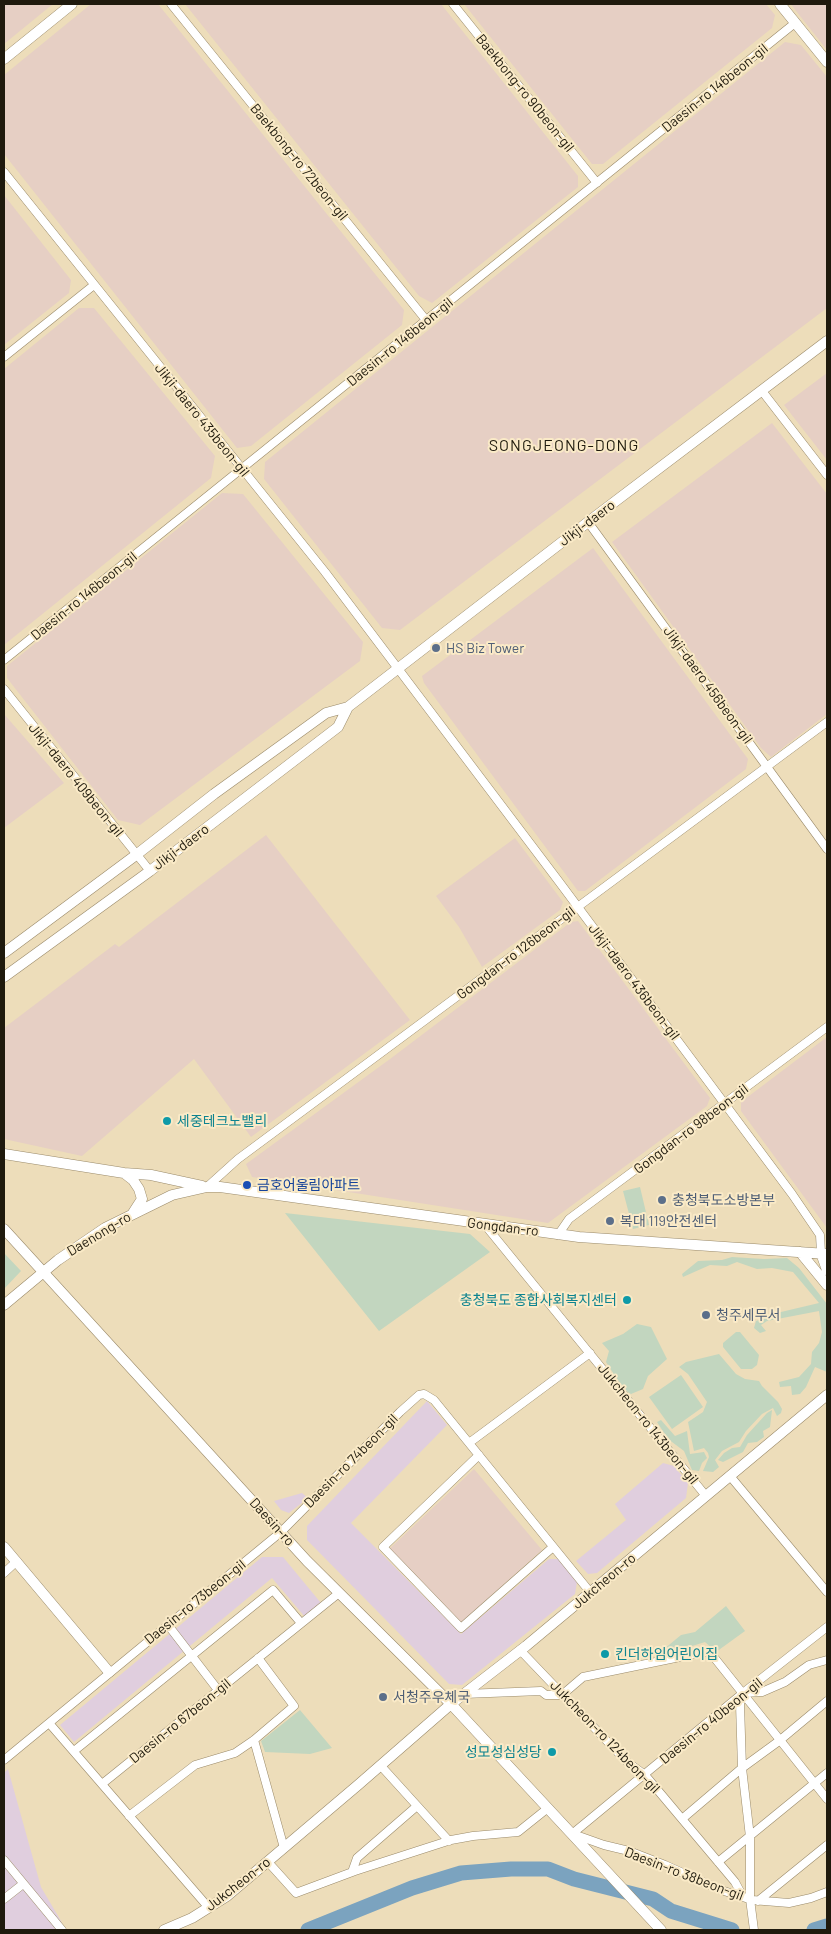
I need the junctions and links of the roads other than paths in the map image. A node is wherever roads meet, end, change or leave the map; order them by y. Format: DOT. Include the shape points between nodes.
graph roads {
  1 [pos="72,4"];
  2 [pos="171,4"];
  3 [pos="453,4"];
  4 [pos="780,4"];
  5 [pos="795,23"];
  6 [pos="4,59"];
  7 [pos="827,62"];
  8 [pos="4,172"];
  9 [pos="597,183"];
  10 [pos="94,285"];
  11 [pos="426,320"];
  12 [pos="827,341"];
  13 [pos="4,357"];
  14 [pos="762,391"];
  15 [pos="241,469"];
  16 [pos="827,475"];
  17 [pos="588,522"];
  18 [pos="4,660"];
  19 [pos="397,669"];
  20 [pos="4,689"];
  21 [pos="348,707"];
  22 [pos="827,722"];
  23 [pos="767,767"];
  24 [pos="827,849"];
  25 [pos="136,855"];
  26 [pos="150,871"];
  27 [pos="578,907"];
  28 [pos="4,953"];
  29 [pos="4,977"];
  30 [pos="827,1027"];
  31 [pos="726,1103"];
  32 [pos="4,1154"];
  33 [pos="124,1173"];
  34 [pos="207,1187"];
  35 [pos="131,1215"];
  36 [pos="485,1225"];
  37 [pos="4,1229"];
  38 [pos="558,1235"];
  39 [pos="800,1252"];
  40 [pos="824,1253"];
  41 [pos="827,1270"];
  42 [pos="44,1271"];
  43 [pos="827,1284"];
  44 [pos="4,1305"];
  45 [pos="590,1353"];
  46 [pos="827,1395"];
  47 [pos="469,1443"];
  48 [pos="478,1455"];
  49 [pos="730,1476"];
  50 [pos="706,1496"];
  51 [pos="281,1532"];
  52 [pos="4,1546"];
  53 [pos="553,1547"];
  54 [pos="17,1561"];
  55 [pos="4,1573"];
  56 [pos="590,1592"];
  57 [pos="827,1592"];
  58 [pos="339,1593"];
  59 [pos="301,1623"];
  60 [pos="168,1625"];
  61 [pos="827,1627"];
  62 [pos="520,1650"];
  63 [pos="191,1656"];
  64 [pos="258,1658"];
  65 [pos="827,1660"];
  66 [pos="109,1672"];
  67 [pos="218,1690"];
  68 [pos="743,1693"];
  69 [pos="464,1694"];
  70 [pos="562,1695"];
  71 [pos="827,1701"];
  72 [pos="451,1704"];
  73 [pos="49,1723"];
  74 [pos="254,1740"];
  75 [pos="779,1741"];
  76 [pos="74,1751"];
  77 [pos="4,1760"];
  78 [pos="381,1766"];
  79 [pos="742,1768"];
  80 [pos="827,1773"];
  81 [pos="645,1775"];
  82 [pos="102,1784"];
  83 [pos="814,1784"];
  84 [pos="827,1799"];
  85 [pos="418,1806"];
  86 [pos="548,1808"];
  87 [pos="129,1816"];
  88 [pos="682,1819"];
  89 [pos="573,1836"];
  90 [pos="750,1836"];
  91 [pos="449,1841"];
  92 [pos="827,1845"];
  93 [pos="284,1848"];
  94 [pos="4,1860"];
  95 [pos="268,1862"];
  96 [pos="718,1862"];
  97 [pos="352,1872"];
  98 [pos="23,1884"];
  99 [pos="827,1892"];
  100 [pos="4,1899"];
  101 [pos="750,1899"];
  102 [pos="209,1908"];
  103 [pos="62,1930"];
  104 [pos="164,1930"];
  105 [pos="661,1930"];
  106 [pos="754,1930"];
  1 -- 6 [label="street"];
  2 -- 11 [label="street, Baekbong-ro 72beon-gil"];
  3 -- 9 [label="street, Baekbong-ro 90beon-gil"];
  4 -- 5 [label="street"];
  5 -- 7 [label="street"];
  5 -- 9 [label="street, Daesin-ro 146beon-gil"];
  8 -- 10 [label="street, Jikji-daero 435beon-gil"];
  9 -- 11 [label="street, Daesin-ro 146beon-gil"];
  10 -- 13 [label="street"];
  10 -- 15 [label="street, Jikji-daero 435beon-gil"];
  11 -- 15 [label="street, Daesin-ro 146beon-gil"];
  12 -- 14 [label="street, Jikji-daero"];
  14 -- 16 [label="street"];
  14 -- 17 [label="street, Jikji-daero"];
  15 -- 18 [label="street, Daesin-ro 146beon-gil"];
  15 -- 19 [label="street, Jikji-daero 435beon-gil" via="325,572"];
  17 -- 19 [label="street, Jikji-daero"];
  17 -- 23 [label="street, Jikji-daero 456beon-gil"];
  19 -- 21 [label="street, Jikji-daero"];
  19 -- 27 [label="street, Jikji-daero 436beon-gil"];
  20 -- 25 [label="street, Jikji-daero 409beon-gil"];
  21 -- 25 [label="street, Jikji-daero" via="326,713"];
  21 -- 26 [label="street, Jikji-daero" via="338,727"];
  22 -- 23 [label="street, Gongdan-ro 126beon-gil"];
  23 -- 24 [label="street, Jikji-daero 456beon-gil"];
  23 -- 27 [label="street, Gongdan-ro 126beon-gil"];
  25 -- 26 [label="street, Jikji-daero 409beon-gil"];
  25 -- 28 [label="street, Jikji-daero"];
  26 -- 29 [label="street, Jikji-daero"];
  27 -- 31 [label="street, Jikji-daero 436beon-gil"];
  27 -- 34 [label="street, Gongdan-ro 126beon-gil" via="238,1159"];
  30 -- 31 [label="street, Gongdan-ro 98beon-gil"];
  31 -- 38 [label="street, Gongdan-ro 98beon-gil" via="569,1219"];
  31 -- 40 [label="street, Jikji-daero 436beon-gil" via="820,1235"];
  32 -- 33 [label="street"];
  33 -- 34 [label="street" via="152,1175"];
  33 -- 35 [label="street" via="133,1180 142,1199"];
  34 -- 35 [label="street, Daenong-ro" via="172,1195"];
  34 -- 36 [label="street, Gongdan-ro"];
  35 -- 42 [label="street, Daenong-ro" via="98,1233"];
  36 -- 38 [label="street, Gongdan-ro"];
  36 -- 45 [label="street, Jukcheon-ro 143beon-gil"];
  37 -- 42 [label="street, Daesin-ro"];
  38 -- 39 [label="street, Gongdan-ro"];
  39 -- 40 [label="street, Gongdan-ro"];
  39 -- 43 [label="street"];
  40 -- 41 [label="street"];
  42 -- 44 [label="street, Daenong-ro"];
  42 -- 51 [label="street, Daesin-ro"];
  45 -- 47 [label="street"];
  45 -- 50 [label="street, Jukcheon-ro 143beon-gil"];
  46 -- 49 [label="street, Jukcheon-ro"];
  47 -- 48 [label="street"];
  47 -- 51 [label="street, Daesin-ro 74beon-gil" via="434,1400 424,1394 419,1396"];
  48 -- 53 [label="street"];
  48 -- 53 [label="street" via="383,1546 461,1628"];
  49 -- 50 [label="street, Jukcheon-ro"];
  49 -- 57 [label="street"];
  50 -- 56 [label="street, Jukcheon-ro"];
  51 -- 58 [label="street, Daesin-ro"];
  51 -- 60 [label="street, Daesin-ro 73beon-gil"];
  52 -- 54 [label="street"];
  53 -- 56 [label="street"];
  54 -- 55 [label="street"];
  54 -- 66 [label="street"];
  56 -- 62 [label="street, Jukcheon-ro"];
  58 -- 59 [label="street, Daesin-ro 67beon-gil"];
  58 -- 72 [label="street, Daesin-ro"];
  59 -- 63 [label="street" via="273,1590"];
  59 -- 64 [label="street, Daesin-ro 67beon-gil"];
  60 -- 63 [label="street"];
  60 -- 66 [label="street, Daesin-ro 73beon-gil"];
  61 -- 68 [label="street, Daesin-ro 40beon-gil"];
  62 -- 69 [label="street, Jukcheon-ro"];
  62 -- 70 [label="street, Jukcheon-ro 124beon-gil"];
  63 -- 67 [label="street"];
  63 -- 76 [label="street"];
  64 -- 67 [label="street, Daesin-ro 67beon-gil"];
  64 -- 74 [label="street" via="294,1706"];
  65 -- 68 [label="street" via="808,1665 785,1682 762,1692"];
  66 -- 73 [label="street, Daesin-ro 73beon-gil"];
  67 -- 82 [label="street, Daesin-ro 67beon-gil"];
  68 -- 70 [label="street" via="709,1651 583,1677"];
  68 -- 75 [label="street"];
  68 -- 79 [label="street" via="740,1704"];
  68 -- 81 [label="street, Daesin-ro 40beon-gil"];
  69 -- 70 [label="street" via="541,1691 546,1695"];
  69 -- 72 [label="street, Jukcheon-ro"];
  70 -- 81 [label="street, Jukcheon-ro 124beon-gil" via="626,1761"];
  71 -- 75 [label="street"];
  72 -- 78 [label="street, Jukcheon-ro"];
  72 -- 86 [label="street, Daesin-ro"];
  73 -- 76 [label="street"];
  73 -- 77 [label="street, Daesin-ro 73beon-gil"];
  74 -- 87 [label="street" via="235,1753 195,1766"];
  74 -- 93 [label="street, Jukcheon-ro"];
  75 -- 79 [label="street"];
  75 -- 83 [label="street"];
  76 -- 82 [label="street"];
  78 -- 85 [label="street"];
  78 -- 93 [label="street, Jukcheon-ro"];
  79 -- 88 [label="street"];
  79 -- 90 [label="street"];
  80 -- 83 [label="street"];
  81 -- 88 [label="street, Jukcheon-ro 124beon-gil"];
  81 -- 89 [label="street, Daesin-ro 40beon-gil"];
  82 -- 87 [label="street"];
  83 -- 84 [label="street"];
  83 -- 90 [label="street"];
  85 -- 91 [label="street"];
  85 -- 97 [label="street" via="357,1858"];
  86 -- 89 [label="street, Daesin-ro"];
  86 -- 91 [label="street" via="518,1832"];
  87 -- 102 [label="street"];
  88 -- 96 [label="street, Jukcheon-ro 124beon-gil"];
  89 -- 101 [label="street, Daesin-ro 38beon-gil" via="629,1851"];
  89 -- 105 [label="street, Daesin-ro"];
  90 -- 96 [label="street"];
  90 -- 101 [label="street"];
  91 -- 97 [label="street"];
  92 -- 101 [label="street"];
  93 -- 95 [label="street, Jukcheon-ro"];
  94 -- 98 [label="street"];
  95 -- 97 [label="street" via="296,1893"];
  95 -- 102 [label="street, Jukcheon-ro"];
  96 -- 101 [label="street, Jukcheon-ro 124beon-gil"];
  98 -- 100 [label="street"];
  98 -- 103 [label="street"];
  99 -- 101 [label="street, Daesin-ro 38beon-gil" via="789,1903"];
  101 -- 106 [label="street"];
  102 -- 104 [label="street, Jukcheon-ro"];
}
